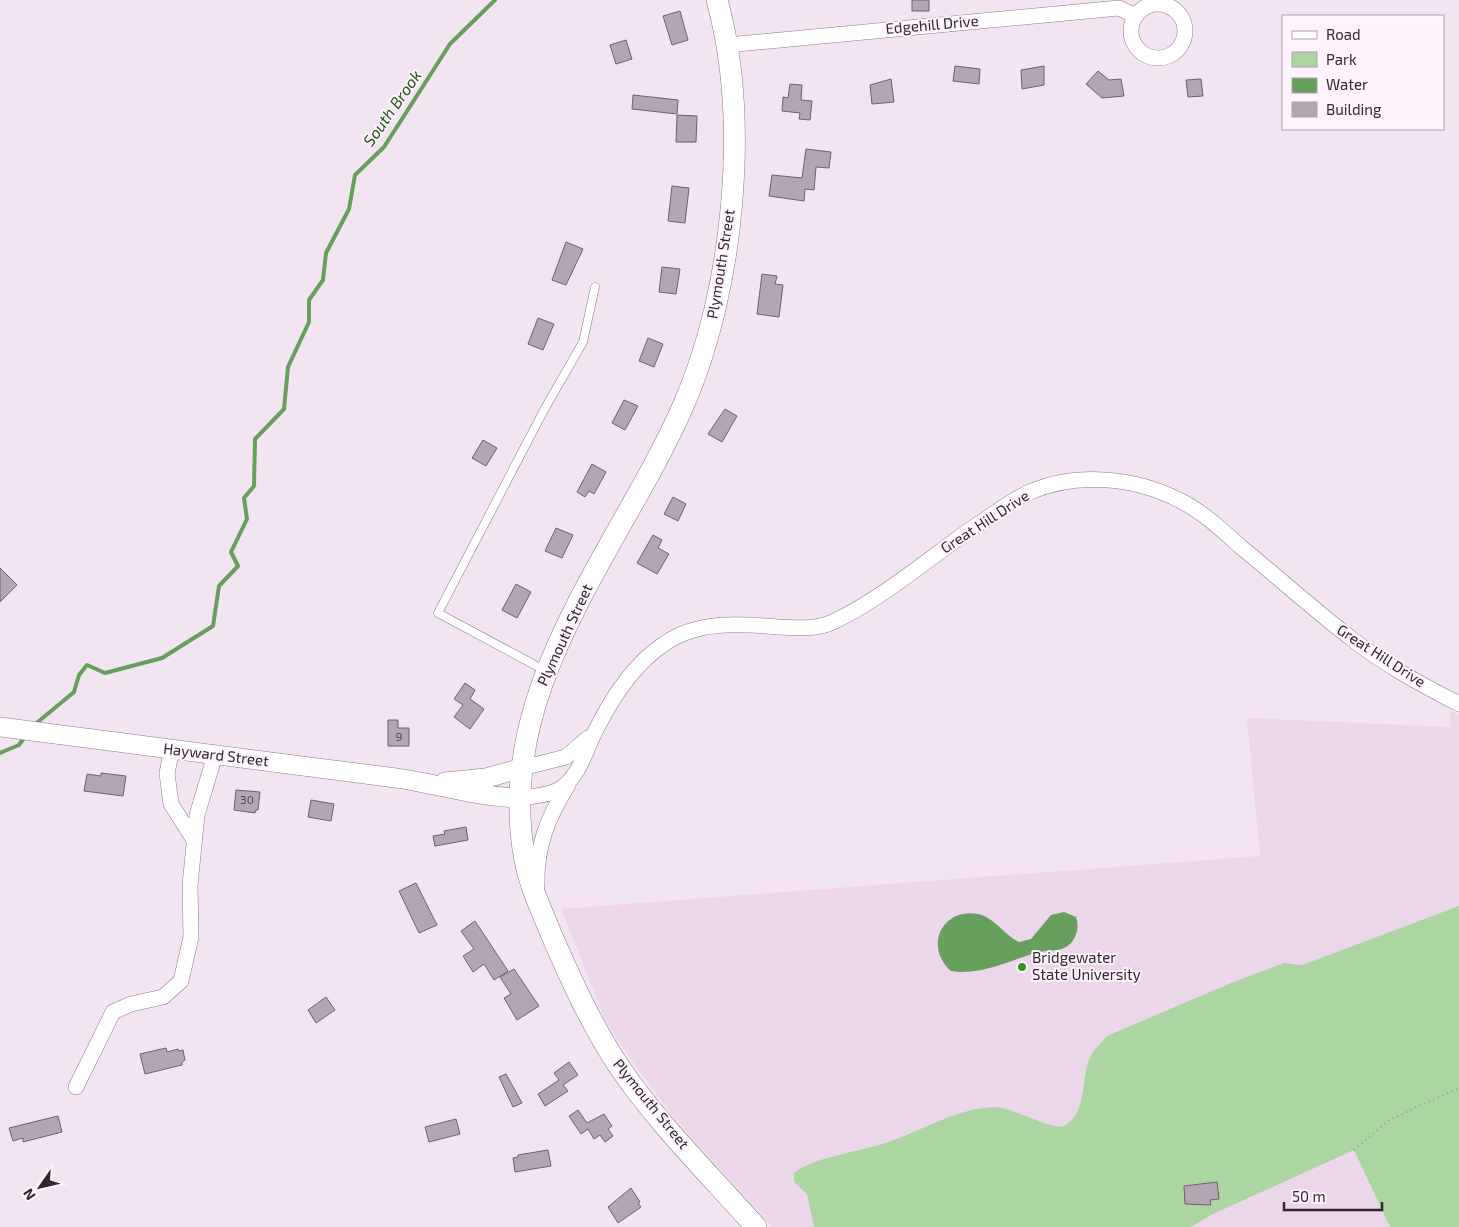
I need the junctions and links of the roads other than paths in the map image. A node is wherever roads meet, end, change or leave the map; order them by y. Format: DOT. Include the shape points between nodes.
graph roads {
  1 [pos="716,0"];
  2 [pos="1136,16"];
  3 [pos="727,45"];
  4 [pos="595,287"];
  5 [pos="546,671"];
  6 [pos="1459,704"];
  7 [pos="0,727"];
  8 [pos="596,729"];
  9 [pos="172,749"];
  10 [pos="215,755"];
  11 [pos="580,764"];
  12 [pos="522,768"];
  13 [pos="431,783"];
  14 [pos="519,798"];
  15 [pos="194,840"];
  16 [pos="535,896"];
  17 [pos="76,1087"];
  18 [pos="756,1227"];
  1 -- 3 [label="main road, Plymouth Street"];
  2 -- 3 [label="street, Edgehill Drive" via="1117,9"];
  3 -- 5 [label="main road, Plymouth Street" via="733,77 735,124 731,193 722,270 705,347 673,428"];
  4 -- 5 [label="lane" via="583,342 438,613"];
  5 -- 12 [label="main road, Plymouth Street" via="529,724"];
  6 -- 8 [label="street, Great Hill Drive" via="1352,640 1185,503 1141,485 1089,480 1044,487 1014,500 882,593 824,626 721,625 677,636 634,670"];
  7 -- 9 [label="street, Hayward Street"];
  8 -- 11 [label="street, Great Hill Drive"];
  8 -- 12 [label="street, Great Hill Drive" via="566,758"];
  9 -- 10 [label="street, Hayward Street"];
  9 -- 15 [label="street" via="167,773 171,804"];
  10 -- 13 [label="street, Hayward Street"];
  10 -- 15 [label="street" via="197,816"];
  11 -- 14 [label="street, Great Hill Drive" via="570,780 558,790"];
  11 -- 16 [label="street, Great Hill Drive" via="544,828 538,854"];
  12 -- 13 [label="street, Hayward Street" via="478,779"];
  12 -- 14 [label="main road, Plymouth Street"];
  13 -- 14 [label="street, Hayward Street" via="476,795"];
  14 -- 16 [label="main road, Plymouth Street" via="524,858"];
  15 -- 17 [label="street" via="190,885 191,937 181,981 162,997 112,1012"];
  16 -- 18 [label="main road, Plymouth Street" via="583,1005 620,1068 662,1121"];
}
